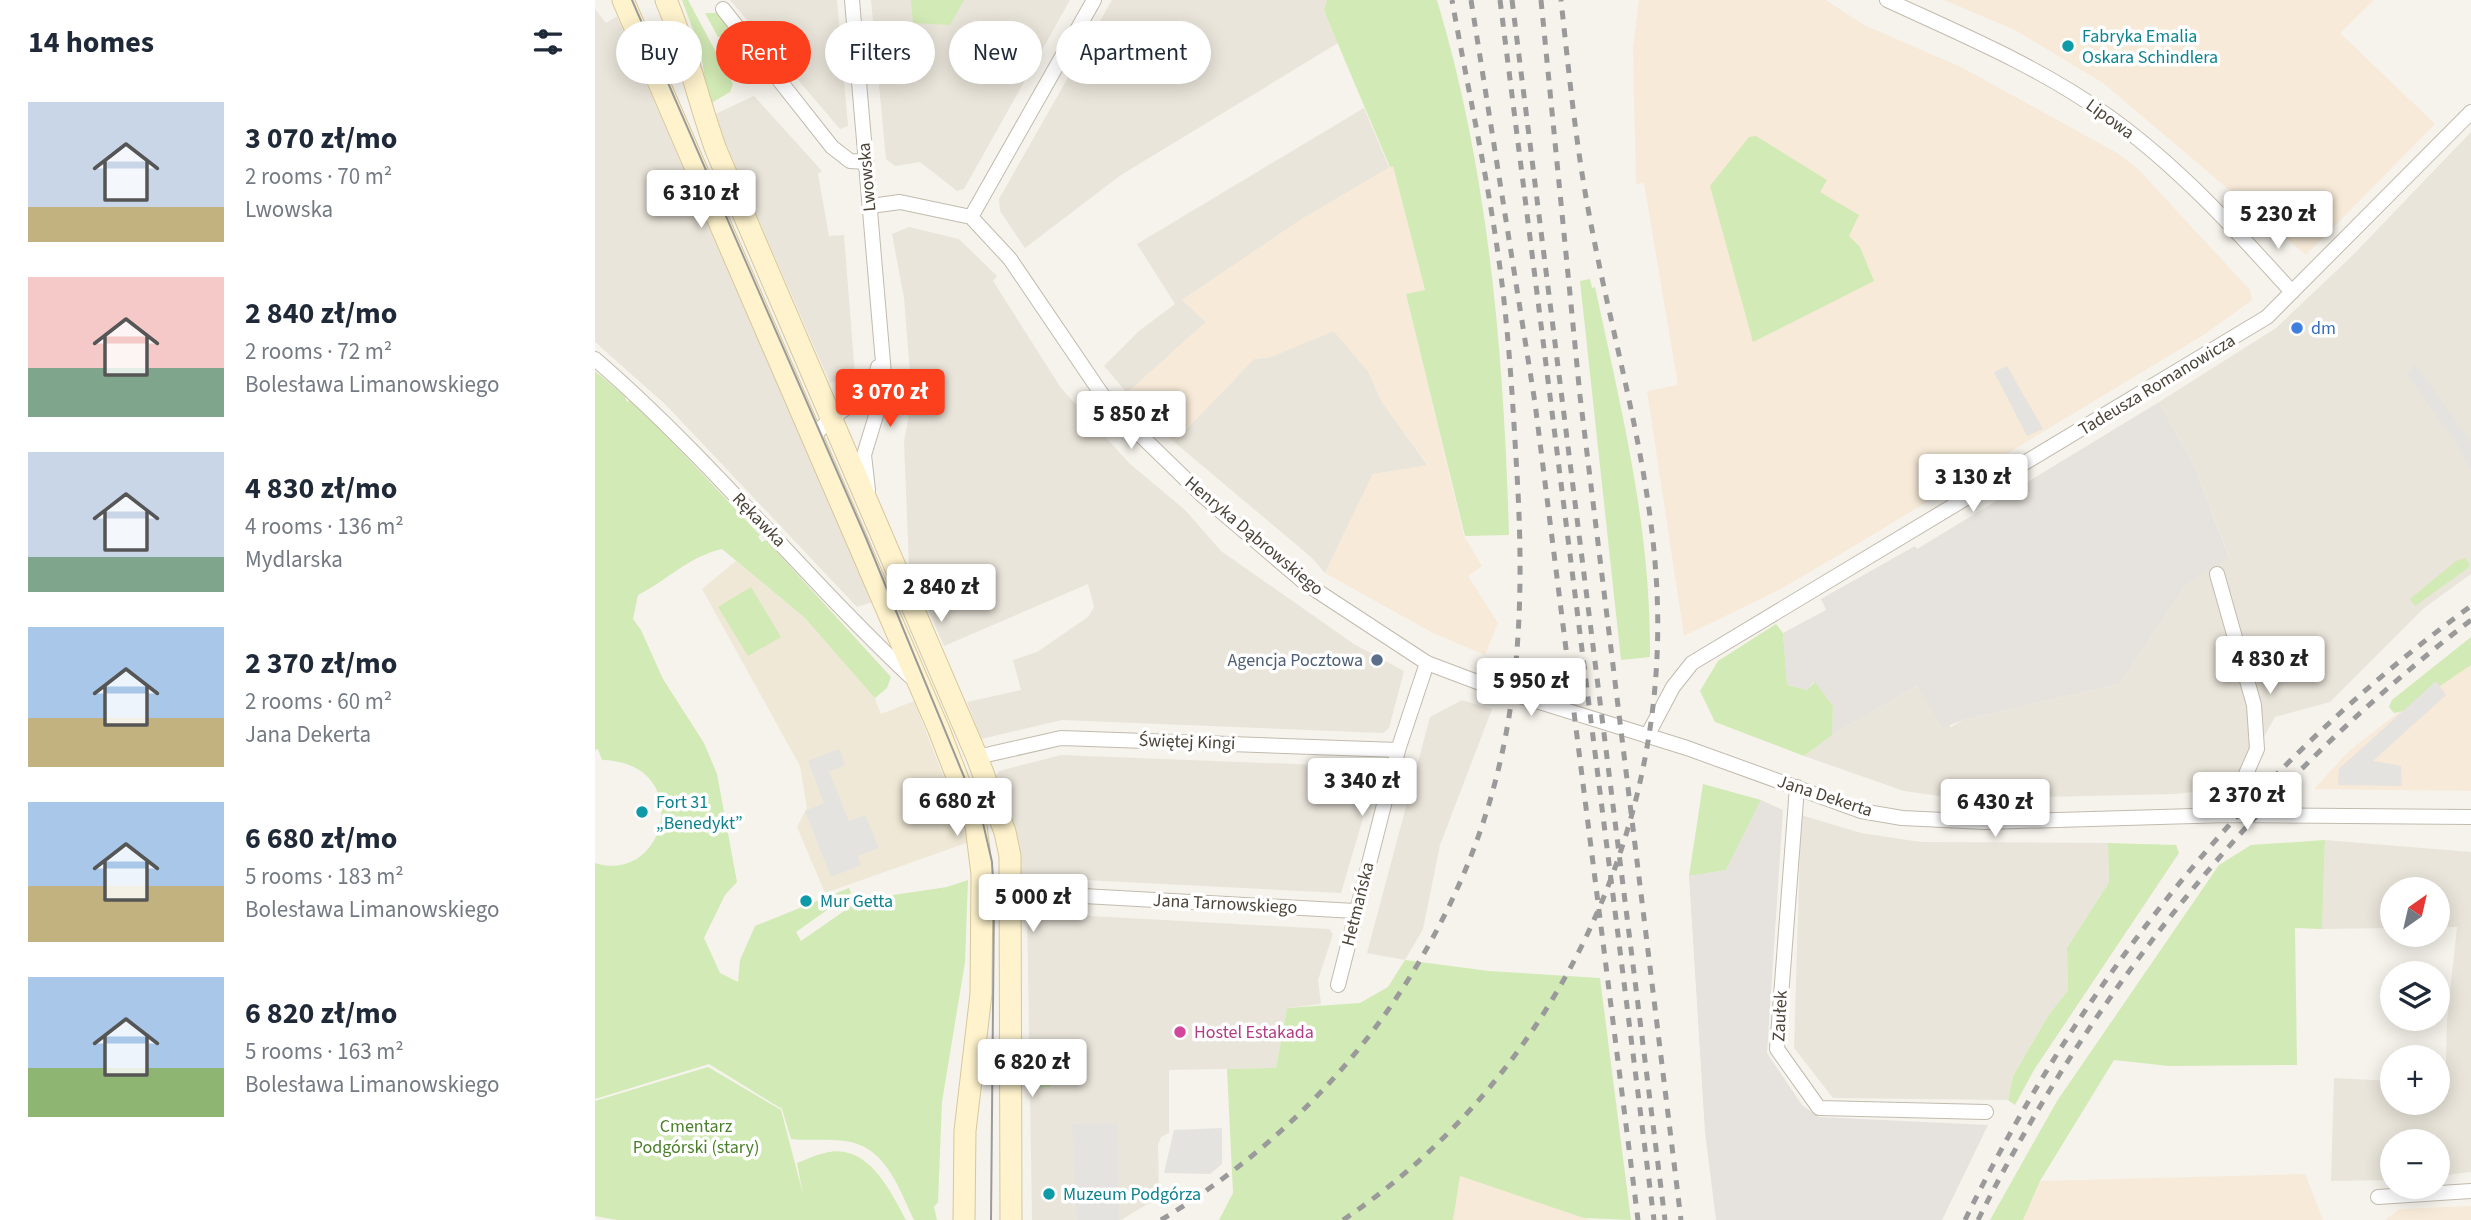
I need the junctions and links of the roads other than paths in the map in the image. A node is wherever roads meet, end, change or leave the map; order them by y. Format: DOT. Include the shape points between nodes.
graph roads {
  1 [pos="623,0"];
  2 [pos="666,0"];
  3 [pos="852,0"];
  4 [pos="1094,0"];
  5 [pos="1887,0"];
  6 [pos="723,9"];
  7 [pos="2471,112"];
  8 [pos="867,162"];
  9 [pos="871,206"];
  10 [pos="971,217"];
  11 [pos="2293,292"];
  12 [pos="880,355"];
  13 [pos="595,359"];
  14 [pos="831,416"];
  15 [pos="814,438"];
  16 [pos="870,508"];
  17 [pos="2217,574"];
  18 [pos="1427,663"];
  19 [pos="919,685"];
  20 [pos="1647,736"];
  21 [pos="1398,750"];
  22 [pos="977,757"];
  23 [pos="1797,788"];
  24 [pos="2228,815"];
  25 [pos="2471,817"];
  26 [pos="1011,892"];
  27 [pos="1355,911"];
  28 [pos="1338,985"];
  29 [pos="1986,1112"];
  30 [pos="2471,1191"];
  31 [pos="2378,1197"];
  32 [pos="964,1220"];
  33 [pos="1011,1220"];
  1 -- 15 [label="street"];
  2 -- 14 [label="street" via="716,150"];
  3 -- 8 [label="street, Lwowska"];
  4 -- 10 [label="street"];
  5 -- 11 [label="street, Lipowa" via="2026,65 2106,114 2208,202"];
  6 -- 8 [label="street" via="832,147 850,161"];
  7 -- 11 [label="street, Tadeusza Romanowicza"];
  8 -- 9 [label="street, Lwowska"];
  9 -- 10 [label="street" via="900,202"];
  9 -- 12 [label="street, Lwowska"];
  10 -- 18 [label="street, Henryka Dąbrowskiego" via="1010,259 1103,396 1132,427 1203,496 1305,583"];
  11 -- 20 [label="street, Tadeusza Romanowicza" via="2250,330 1692,663 1673,687"];
  12 -- 14 [label="street, Lwowska" via="875,382 852,405"];
  12 -- 16 [label="street, Lwowska" via="884,387 864,455"];
  13 -- 19 [label="street, Rękawka" via="653,409"];
  14 -- 15 [label="street, Lwowska"];
  14 -- 16 [label="street"];
  15 -- 19 [label="street"];
  16 -- 22 [label="street"];
  17 -- 24 [label="street" via="2255,705 2257,749"];
  18 -- 20 [label="street, Henryka Dąbrowskiego"];
  18 -- 21 [label="street, Hetmańska"];
  19 -- 32 [label="street" via="981,849 981,993 965,1131"];
  20 -- 23 [label="street, Jana Dekerta"];
  21 -- 22 [label="street, Świętej Kingi" via="1061,738"];
  21 -- 27 [label="street, Hetmańska"];
  22 -- 26 [label="street" via="1005,832"];
  23 -- 24 [label="street, Jana Dekerta" via="1861,811 1947,821"];
  23 -- 29 [label="street, Zaułek" via="1777,1049 1819,1108"];
  24 -- 25 [label="street, Jana Dekerta"];
  26 -- 27 [label="street, Jana Tarnowskiego"];
  26 -- 33 [label="street"];
  27 -- 28 [label="street, Hetmańska"];
  30 -- 31 [label="street"];
}
